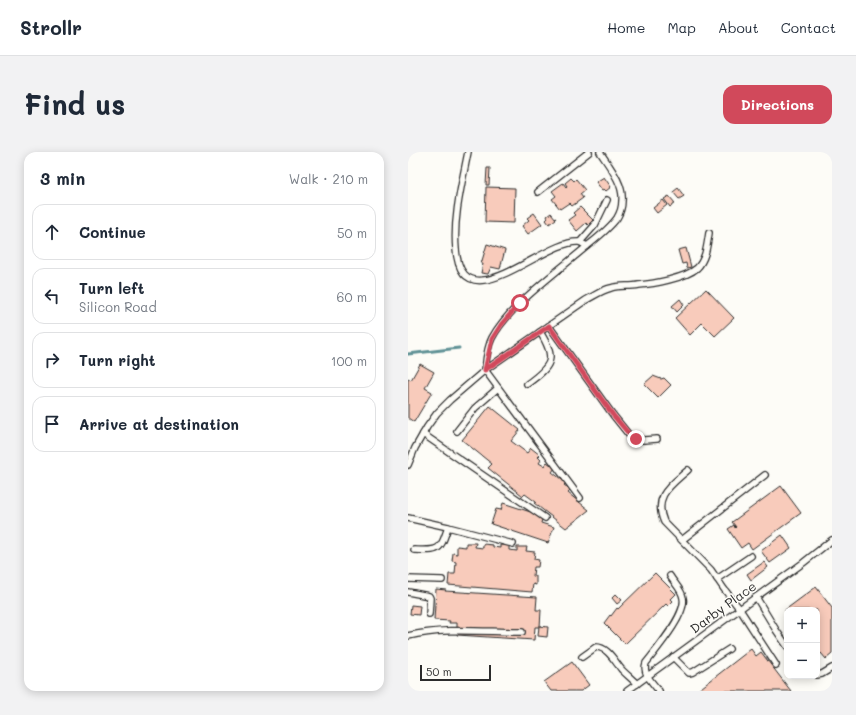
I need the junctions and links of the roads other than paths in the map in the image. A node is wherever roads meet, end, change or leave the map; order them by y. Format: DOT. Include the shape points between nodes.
graph roads {
  1 [pos="468,152"];
  2 [pos="589,152"];
  3 [pos="600,152"];
  4 [pos="538,192"];
  5 [pos="607,200"];
  6 [pos="709,233"];
  7 [pos="580,242"];
  8 [pos="587,246"];
  9 [pos="549,326"];
  10 [pos="540,332"];
  11 [pos="485,370"];
  12 [pos="527,384"];
  13 [pos="498,388"];
  14 [pos="457,431"];
  15 [pos="423,434"];
  16 [pos="657,439"];
  17 [pos="408,465"];
  18 [pos="688,470"];
  19 [pos="765,475"];
  20 [pos="580,498"];
  21 [pos="408,518"];
  22 [pos="545,518"];
  23 [pos="448,527"];
  24 [pos="682,540"];
  25 [pos="832,540"];
  26 [pos="513,544"];
  27 [pos="414,550"];
  28 [pos="751,556"];
  29 [pos="670,576"];
  30 [pos="717,578"];
  31 [pos="408,580"];
  32 [pos="442,580"];
  33 [pos="408,592"];
  34 [pos="756,597"];
  35 [pos="740,608"];
  36 [pos="429,614"];
  37 [pos="522,632"];
  38 [pos="408,636"];
  39 [pos="785,643"];
  40 [pos="729,649"];
  41 [pos="582,657"];
  42 [pos="674,657"];
  43 [pos="776,665"];
  44 [pos="832,668"];
  45 [pos="820,674"];
  46 [pos="648,676"];
  47 [pos="637,684"];
  48 [pos="627,691"];
  49 [pos="659,691"];
  1 -- 7 [label="lane" via="458,210 456,247 462,272 470,279 483,281 500,277 548,251"];
  2 -- 4 [label="lane"];
  3 -- 8 [label="lane" via="621,190 621,209 616,219"];
  5 -- 7 [label="lane" via="595,225"];
  6 -- 9 [label="lane" via="702,261 691,272 638,285 610,288 586,300"];
  7 -- 8 [label="lane"];
  8 -- 11 [label="lane" via="520,303 501,325 492,339"];
  9 -- 10 [label="lane"];
  9 -- 16 [label="lane" via="630,435 636,439"];
  10 -- 11 [label="lane"];
  10 -- 12 [label="lane" via="550,352 550,360 543,372"];
  11 -- 13 [label="lane"];
  11 -- 15 [label="lane" via="437,413"];
  13 -- 14 [label="lane" via="475,408"];
  13 -- 20 [label="lane"];
  15 -- 17 [label="lane"];
  15 -- 22 [label="lane"];
  18 -- 24 [label="lane" via="665,492 660,508 664,522"];
  19 -- 24 [label="lane"];
  21 -- 23 [label="lane"];
  23 -- 26 [label="lane"];
  23 -- 27 [label="lane" via="443,543 438,549"];
  24 -- 30 [label="lane"];
  25 -- 34 [label="lane, Darby Place"];
  28 -- 30 [label="lane"];
  29 -- 46 [label="lane" via="683,596 683,604 679,616 646,663 645,670"];
  30 -- 35 [label="lane"];
  31 -- 32 [label="lane"];
  33 -- 36 [label="lane" via="429,596"];
  34 -- 35 [label="lane, Darby Place"];
  34 -- 39 [label="lane"];
  35 -- 42 [label="lane, Darby Place"];
  35 -- 43 [label="lane"];
  37 -- 38 [label="lane" via="455,631"];
  40 -- 42 [label="lane" via="689,673"];
  41 -- 47 [label="lane" via="596,647 603,648"];
  42 -- 46 [label="lane, Darby Place"];
  44 -- 45 [label="lane"];
  46 -- 47 [label="lane, Darby Place"];
  46 -- 49 [label="lane"];
  47 -- 48 [label="lane, Darby Place"];
}
